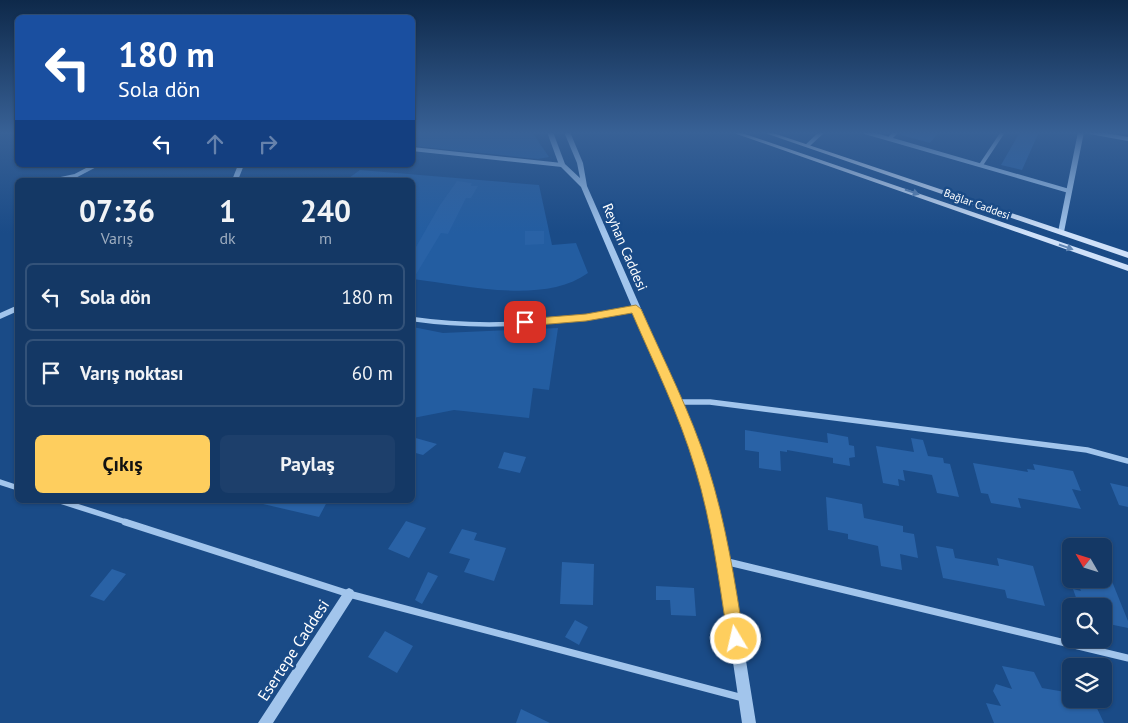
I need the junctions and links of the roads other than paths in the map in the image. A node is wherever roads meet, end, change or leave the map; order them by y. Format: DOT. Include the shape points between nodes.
graph roads {
  1 [pos="563,166"];
  2 [pos="580,166"];
  3 [pos="832,166"];
  4 [pos="868,166"];
  5 [pos="983,166"];
  6 [pos="1075,166"];
  7 [pos="92,167"];
  8 [pos="66,178"];
  9 [pos="584,186"];
  10 [pos="1069,191"];
  11 [pos="1061,232"];
  12 [pos="1128,256"];
  13 [pos="1128,268"];
  14 [pos="15,308"];
  15 [pos="636,309"];
  16 [pos="0,316"];
  17 [pos="415,319"];
  18 [pos="677,402"];
  19 [pos="1128,461"];
  20 [pos="0,482"];
  21 [pos="15,487"];
  22 [pos="66,503"];
  23 [pos="724,560"];
  24 [pos="349,594"];
  25 [pos="1128,658"];
  26 [pos="745,698"];
  27 [pos="265,723"];
  28 [pos="749,723"];
  1 -- 9 [label="street, Reyhan Caddesi"];
  2 -- 9 [label="street, Reyhan Caddesi"];
  3 -- 13 [label="main road, Bağlar Caddesi, one-way"];
  4 -- 11 [label="main road, Bağlar Caddesi"];
  5 -- 10 [label="street"];
  6 -- 10 [label="street"];
  7 -- 8 [label="street"];
  9 -- 15 [label="street, Reyhan Caddesi"];
  10 -- 11 [label="street"];
  11 -- 12 [label="main road, Bağlar Caddesi"];
  14 -- 16 [label="street"];
  15 -- 17 [label="street" via="510,324 456,324"];
  15 -- 18 [label="street, Reyhan Caddesi"];
  18 -- 19 [label="street" via="710,402 1087,450"];
  18 -- 23 [label="street, Reyhan Caddesi" via="702,468"];
  20 -- 21 [label="street"];
  22 -- 24 [label="street"];
  23 -- 25 [label="street"];
  23 -- 26 [label="street, Reyhan Caddesi"];
  24 -- 26 [label="street"];
  24 -- 27 [label="street, Esertepe Caddesi"];
  26 -- 28 [label="street, Reyhan Caddesi"];
}
